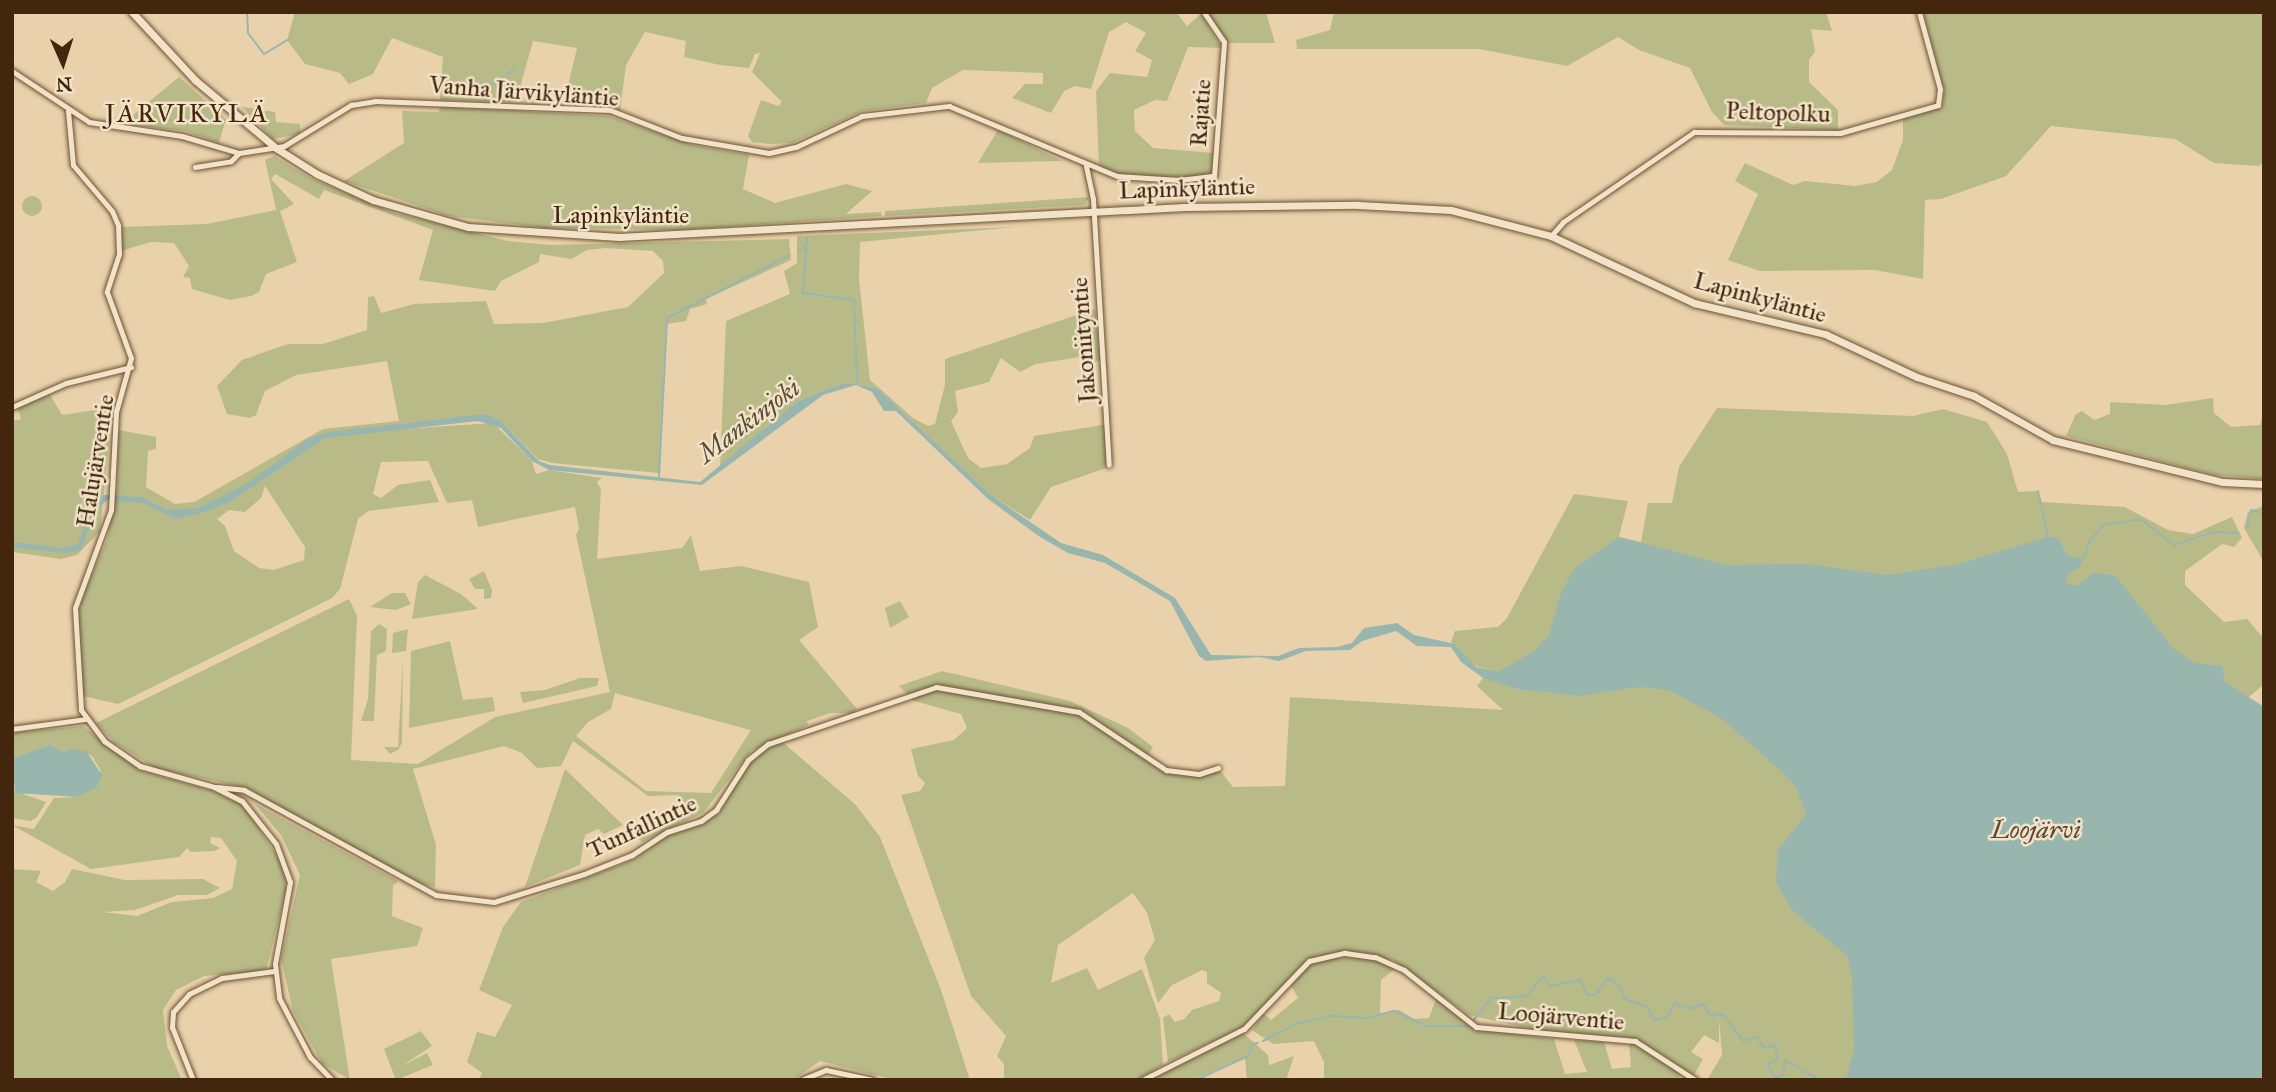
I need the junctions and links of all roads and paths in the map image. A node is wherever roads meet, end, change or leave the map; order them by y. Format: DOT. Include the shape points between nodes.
graph roads {
  1 [pos="132,12"];
  2 [pos="1204,12"];
  3 [pos="1919,12"];
  4 [pos="12,71"];
  5 [pos="68,111"];
  6 [pos="276,148"];
  7 [pos="239,153"];
  8 [pos="1086,166"];
  9 [pos="195,167"];
  10 [pos="1094,212"];
  11 [pos="1551,236"];
  12 [pos="131,367"];
  13 [pos="12,407"];
  14 [pos="1110,465"];
  15 [pos="2264,484"];
  16 [pos="86,719"];
  17 [pos="12,729"];
  18 [pos="1218,768"];
  19 [pos="214,787"];
  20 [pos="275,971"];
  21 [pos="193,1080"];
  22 [pos="332,1080"];
  23 [pos="801,1080"];
  24 [pos="873,1080"];
  25 [pos="1142,1080"];
  26 [pos="1695,1080"];
  1 -- 6 [label="main road, Lapinkyläntie" via="195,80"];
  2 -- 8 [label="street, Rajatie" via="1224,42 1214,176 1135,180"];
  3 -- 11 [label="street, Peltopolku" via="1940,89 1938,105 1840,134 1694,132 1563,222"];
  4 -- 5 [label="street"];
  5 -- 7 [label="street" via="105,126 182,136"];
  5 -- 12 [label="street, Halujärventie" via="73,165 112,211 118,226 118,254 107,292"];
  6 -- 7 [label="street"];
  6 -- 8 [label="street, Vanha Järvikyläntie" via="351,105 376,101 610,110 682,138 769,153 796,147 862,116 942,106 974,113"];
  6 -- 10 [label="main road, Lapinkyläntie" via="345,187 408,212 468,227 541,235 656,237"];
  7 -- 9 [label="street" via="222,164"];
  8 -- 10 [label="street"];
  10 -- 11 [label="main road, Lapinkyläntie" via="1386,206 1471,214"];
  10 -- 14 [label="street, Jakoniityntie"];
  11 -- 15 [label="main road, Lapinkyläntie" via="1695,303 1833,337 1917,377 1974,397 2053,440 2223,482"];
  12 -- 13 [label="street" via="65,383"];
  12 -- 16 [label="street, Halujärventie" via="116,412 111,503 75,608 76,674"];
  16 -- 17 [label="street"];
  16 -- 19 [label="street" via="104,740 140,766"];
  18 -- 19 [label="street, Tunfallintie" via="1199,774 1166,771 1079,712 936,687 768,744 748,760 716,810 701,821 667,832 616,862 494,902 436,895 244,790"];
  19 -- 20 [label="street" via="242,801 286,860 289,891"];
  20 -- 21 [label="street" via="214,980 189,994 173,1012 172,1027"];
  20 -- 22 [label="street" via="279,998 300,1041"];
  23 -- 24 [label="street" via="826,1070"];
  25 -- 26 [label="street, Loojärventie" via="1244,1029 1309,961 1345,953 1375,957 1404,970 1476,1027 1635,1041"];
}
